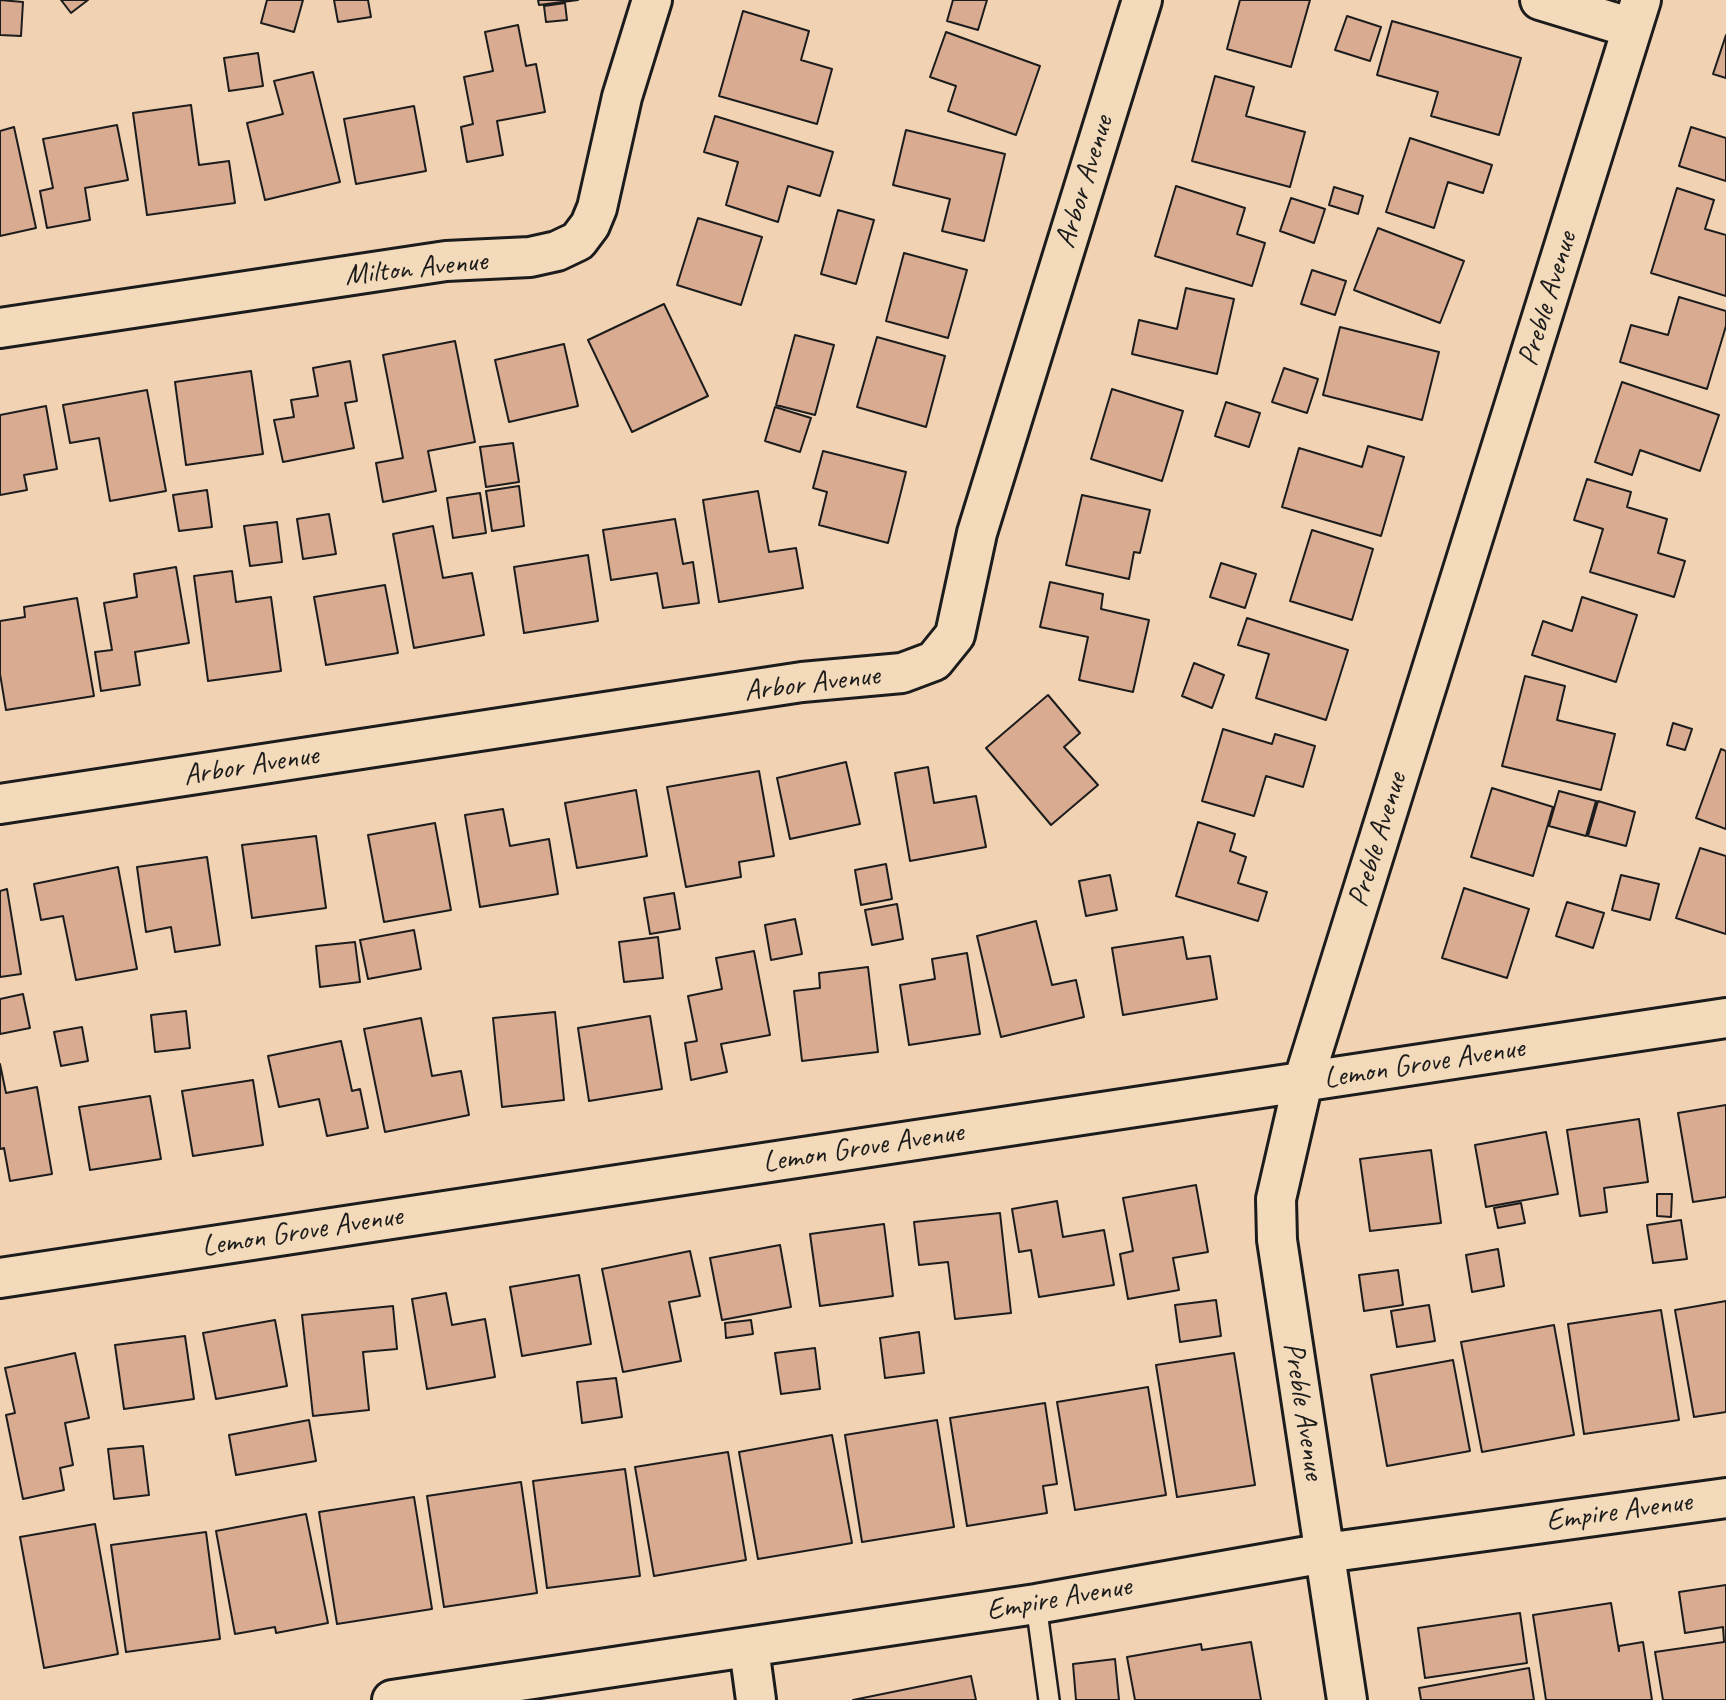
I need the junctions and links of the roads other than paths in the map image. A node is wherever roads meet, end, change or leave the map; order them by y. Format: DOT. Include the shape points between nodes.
graph roads {
  1 [pos="652,0"];
  2 [pos="1142,0"];
  3 [pos="1540,0"];
  4 [pos="1636,14"];
  5 [pos="0,328"];
  6 [pos="0,804"];
  7 [pos="1726,1018"];
  8 [pos="1303,1082"];
  9 [pos="0,1278"];
  10 [pos="1726,1498"];
  11 [pos="1325,1553"];
  12 [pos="1036,1604"];
  13 [pos="749,1648"];
  14 [pos="462,1695"];
  15 [pos="392,1700"];
  16 [pos="756,1700"];
  17 [pos="1049,1700"];
  18 [pos="1347,1700"];
  1 -- 5 [label="street, Milton Avenue" via="622,97 597,208 579,242 530,257 446,261"];
  2 -- 6 [label="street, Arbor Avenue" via="977,533 955,635 934,661 902,673 802,682"];
  3 -- 4 [label="street"];
  4 -- 8 [label="street, Preble Avenue"];
  7 -- 8 [label="street, Lemon Grove Avenue"];
  8 -- 9 [label="street, Lemon Grove Avenue"];
  8 -- 11 [label="street, Preble Avenue" via="1276,1199 1277,1240"];
  10 -- 11 [label="street, Empire Avenue"];
  11 -- 12 [label="street, Empire Avenue"];
  11 -- 18 [label="street, Preble Avenue"];
  12 -- 13 [label="street, Empire Avenue"];
  12 -- 17 [label="lane"];
  13 -- 14 [label="street, Empire Avenue"];
  13 -- 16 [label="street"];
  14 -- 15 [label="street, Empire Avenue"];
}
